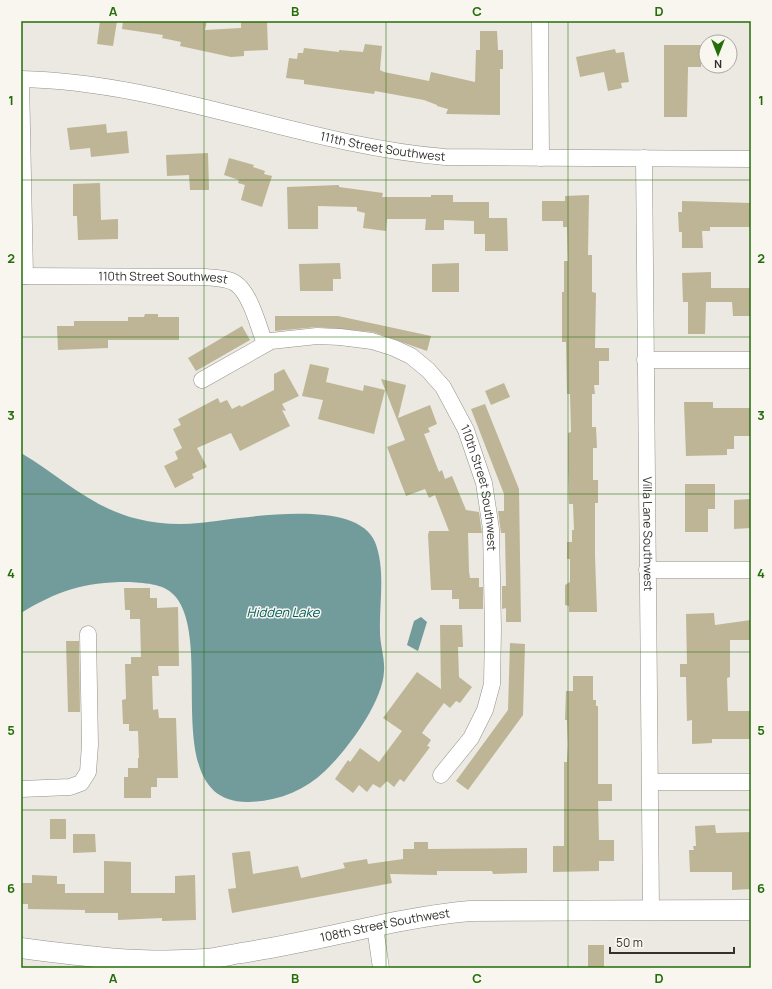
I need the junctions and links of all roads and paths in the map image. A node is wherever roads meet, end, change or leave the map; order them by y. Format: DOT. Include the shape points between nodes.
graph roads {
  1 [pos="540,21"];
  2 [pos="21,79"];
  3 [pos="541,158"];
  4 [pos="644,158"];
  5 [pos="751,158"];
  6 [pos="23,276"];
  7 [pos="265,344"];
  8 [pos="645,360"];
  9 [pos="751,360"];
  10 [pos="202,380"];
  11 [pos="647,570"];
  12 [pos="751,570"];
  13 [pos="88,634"];
  14 [pos="442,775"];
  15 [pos="651,782"];
  16 [pos="751,782"];
  17 [pos="21,789"];
  18 [pos="651,910"];
  19 [pos="751,910"];
  20 [pos="375,927"];
  21 [pos="21,948"];
  22 [pos="184,964"];
  23 [pos="381,968"];
  1 -- 3 [label="street"];
  2 -- 3 [label="street, 111th Street Southwest" via="101,85 181,101 382,150 445,157"];
  2 -- 6 [label="street"];
  3 -- 4 [label="street, 111th Street Southwest"];
  4 -- 5 [label="street, 111th Street Southwest"];
  4 -- 8 [label="street, Villa Lane Southwest"];
  6 -- 7 [label="street, 110th Street Southwest" via="205,277 231,281 247,296"];
  7 -- 10 [label="street, 110th Street Southwest"];
  7 -- 14 [label="street, 110th Street Southwest" via="292,337 318,336 372,341 394,348 411,356 443,387 466,430 484,483 491,529 492,684 485,710 471,738"];
  8 -- 9 [label="street"];
  8 -- 11 [label="street, Villa Lane Southwest"];
  11 -- 12 [label="street"];
  11 -- 15 [label="street, Villa Lane Southwest"];
  13 -- 17 [label="street" via="88,772 81,783 70,787"];
  15 -- 16 [label="street"];
  15 -- 18 [label="street, Villa Lane Southwest"];
  18 -- 19 [label="street, 108th Street Southwest"];
  18 -- 20 [label="street, 108th Street Southwest" via="470,911 434,914"];
  20 -- 22 [label="street, 108th Street Southwest"];
  20 -- 23 [label="street"];
  21 -- 22 [label="street, 108th Street Southwest"];
}
